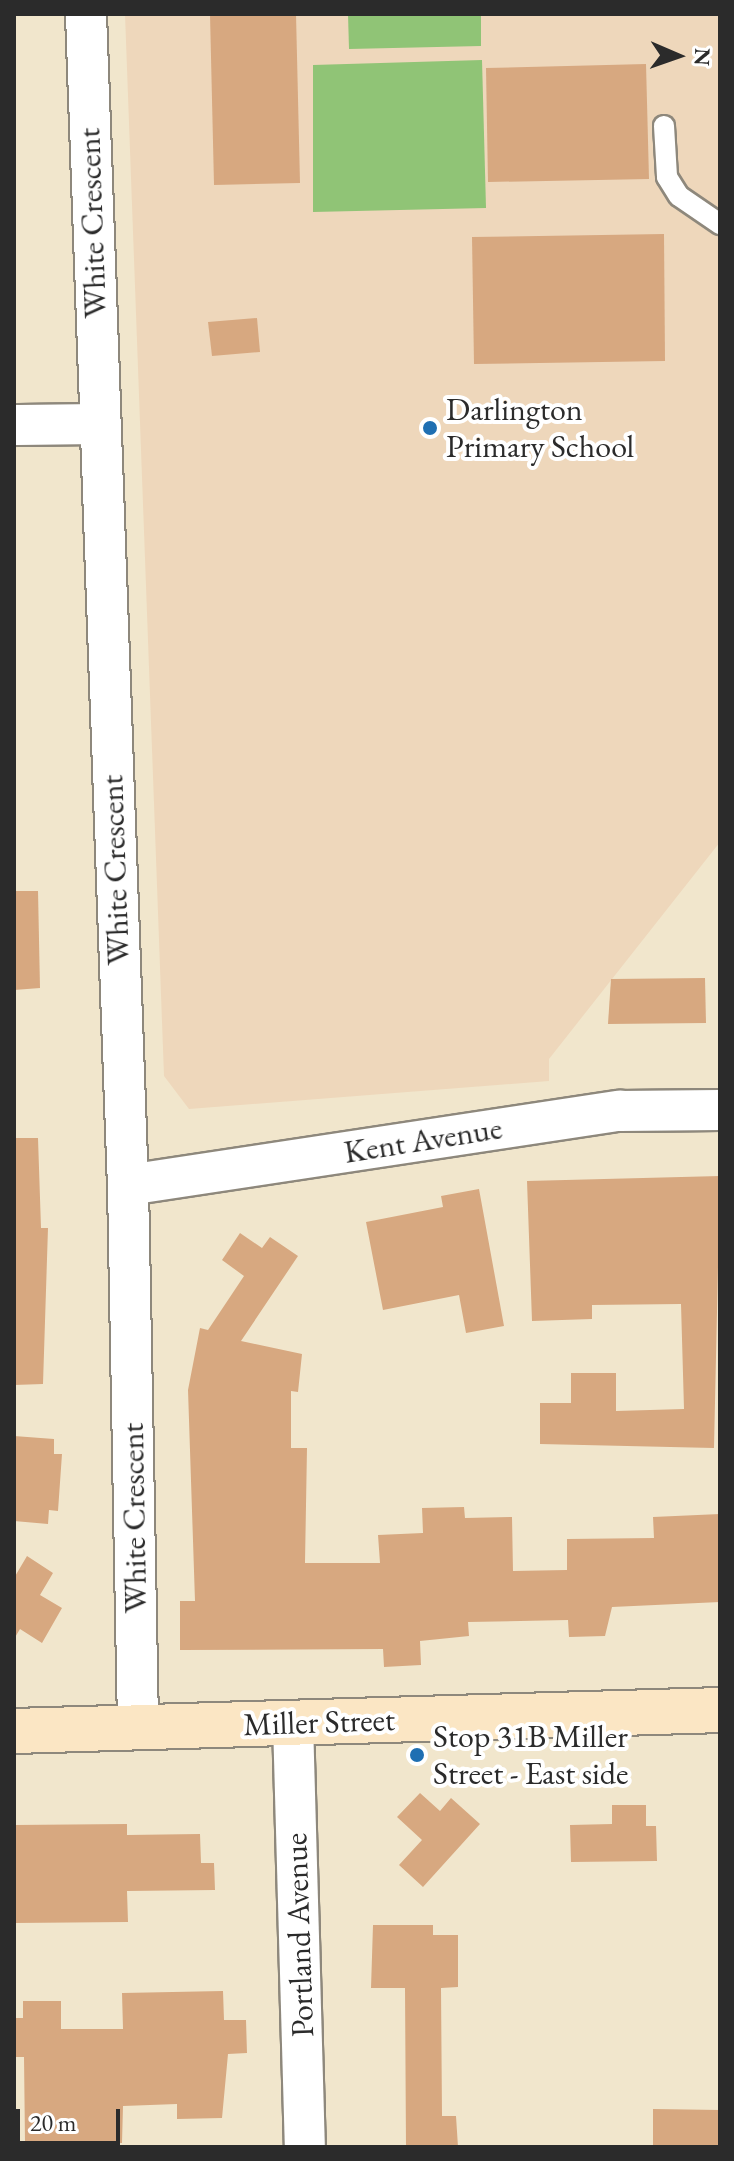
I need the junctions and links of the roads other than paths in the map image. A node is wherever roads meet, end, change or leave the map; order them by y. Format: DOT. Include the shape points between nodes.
graph roads {
  1 [pos="86,14"];
  2 [pos="664,126"];
  3 [pos="720,224"];
  4 [pos="98,424"];
  5 [pos="14,425"];
  6 [pos="720,1110"];
  7 [pos="128,1185"];
  8 [pos="720,1710"];
  9 [pos="293,1722"];
  10 [pos="138,1727"];
  11 [pos="14,1731"];
  12 [pos="305,2147"];
  1 -- 4 [label="street, White Crescent"];
  2 -- 3 [label="lane" via="667,177 679,196"];
  4 -- 5 [label="street"];
  4 -- 7 [label="street, White Crescent"];
  6 -- 7 [label="street, Kent Avenue" via="620,1111"];
  7 -- 10 [label="street, White Crescent"];
  8 -- 9 [label="street, Miller Street"];
  9 -- 10 [label="street, Miller Street"];
  9 -- 12 [label="street, Portland Avenue"];
  10 -- 11 [label="street, Miller Street"];
}
